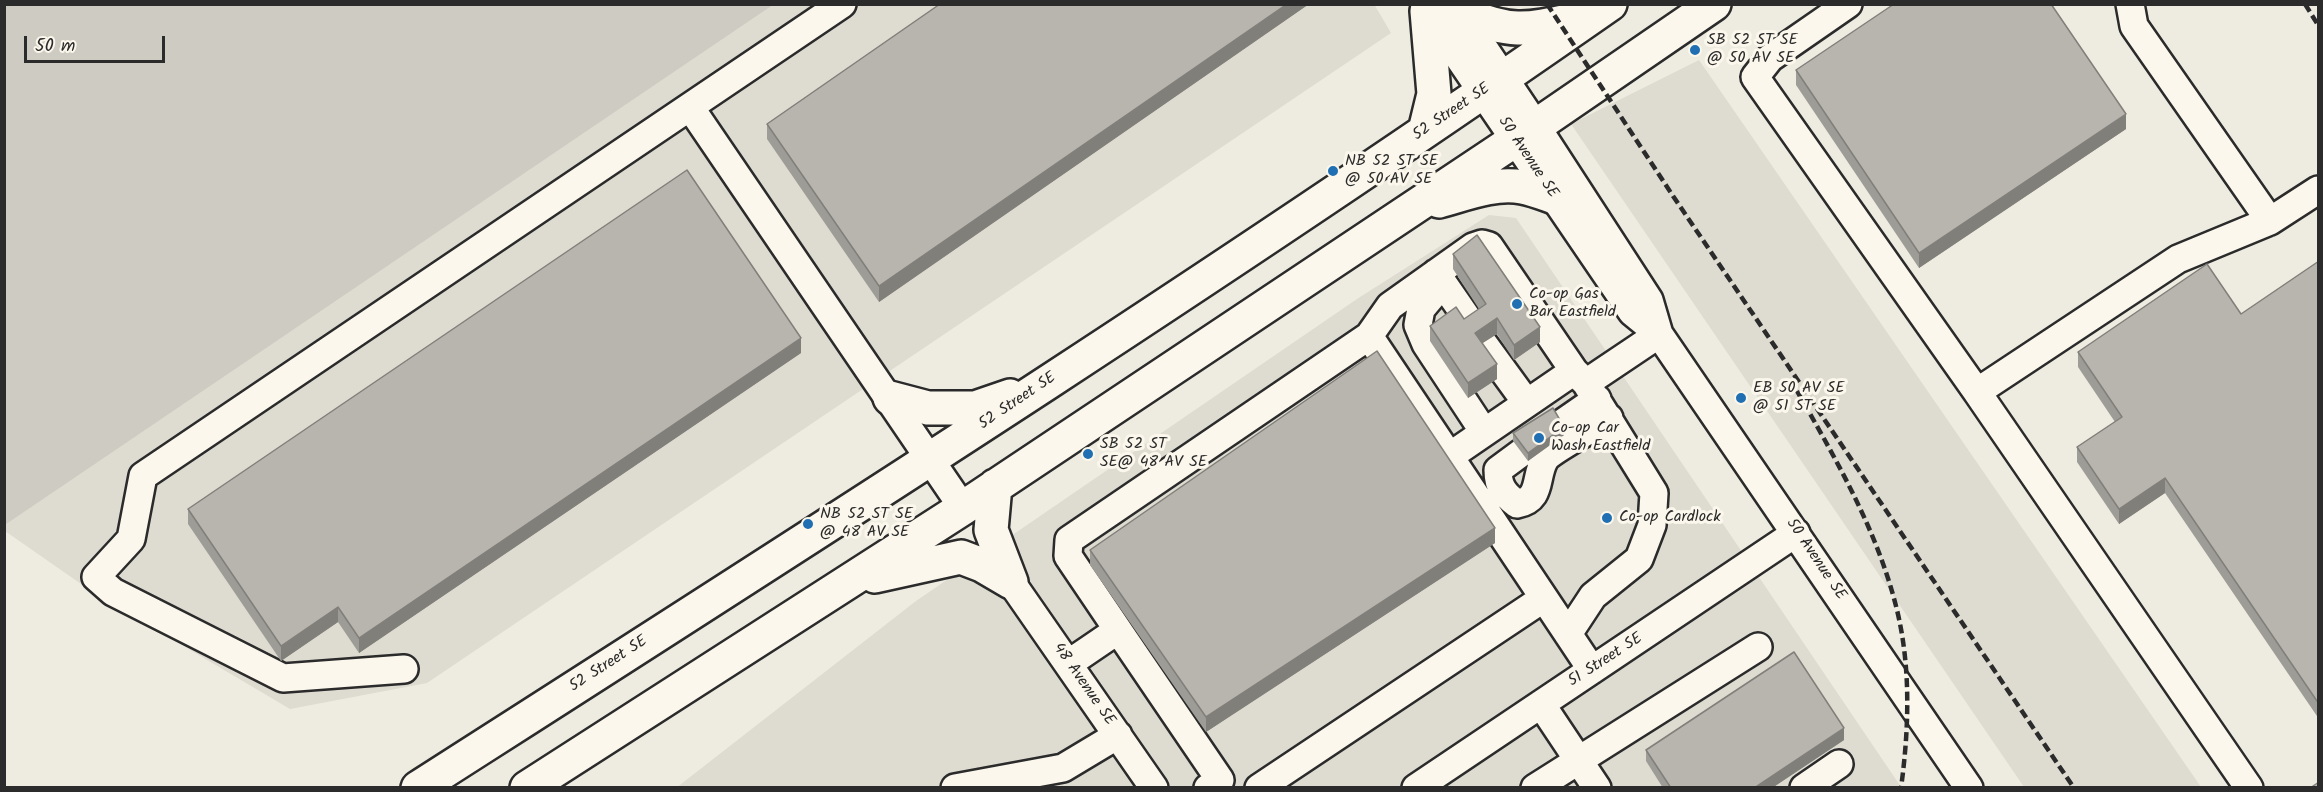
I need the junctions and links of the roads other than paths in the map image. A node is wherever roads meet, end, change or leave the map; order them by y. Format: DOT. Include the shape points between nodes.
graph roads {
  1 [pos="842,4"];
  2 [pos="1714,4"];
  3 [pos="1848,4"];
  4 [pos="2130,4"];
  5 [pos="1441,8"];
  6 [pos="1602,10"];
  7 [pos="1493,85"];
  8 [pos="690,107"];
  9 [pos="1425,131"];
  10 [pos="1526,133"];
  11 [pos="2319,190"];
  12 [pos="1554,196"];
  13 [pos="1414,207"];
  14 [pos="2270,221"];
  15 [pos="1448,285"];
  16 [pos="1659,334"];
  17 [pos="1369,336"];
  18 [pos="1040,386"];
  19 [pos="1977,392"];
  20 [pos="1591,393"];
  21 [pos="890,398"];
  22 [pos="1526,402"];
  23 [pos="1558,426"];
  24 [pos="1484,432"];
  25 [pos="1521,453"];
  26 [pos="1450,456"];
  27 [pos="931,459"];
  28 [pos="995,486"];
  29 [pos="1517,504"];
  30 [pos="963,508"];
  31 [pos="1497,528"];
  32 [pos="1796,533"];
  33 [pos="1011,582"];
  34 [pos="848,584"];
  35 [pos="1544,598"];
  36 [pos="1118,630"];
  37 [pos="1568,634"];
  38 [pos="1758,647"];
  39 [pos="1068,664"];
  40 [pos="404,669"];
  41 [pos="1592,670"];
  42 [pos="1541,704"];
  43 [pos="1118,735"];
  44 [pos="1577,760"];
  45 [pos="1839,764"];
  46 [pos="1222,785"];
  47 [pos="418,788"];
  48 [pos="527,788"];
  49 [pos="955,788"];
  50 [pos="1154,788"];
  51 [pos="1259,788"];
  52 [pos="1416,788"];
  53 [pos="1535,788"];
  54 [pos="1597,788"];
  55 [pos="1804,788"];
  56 [pos="1969,788"];
  57 [pos="2249,788"];
  1 -- 8 [label="street"];
  2 -- 10 [label="main road"];
  3 -- 19 [label="street" via="1770,58 1755,77"];
  4 -- 14 [label="street" via="2134,27"];
  5 -- 6 [label="main road" via="1498,27 1527,29"];
  5 -- 7 [label="street, 50 Avenue SE"];
  5 -- 9 [label="main road" via="1432,110"];
  6 -- 7 [label="main road, 52 Street SE"];
  7 -- 9 [label="main road, 52 Street SE"];
  7 -- 10 [label="street, 50 Avenue SE"];
  8 -- 21 [label="street"];
  8 -- 40 [label="street" via="143,476 131,539 96,576 113,592 283,678"];
  9 -- 18 [label="main road, 52 Street SE"];
  10 -- 12 [label="street, 50 Avenue SE"];
  10 -- 13 [label="main road"];
  10 -- 16 [label="street, 50 Avenue SE" via="1649,300"];
  11 -- 14 [label="street"];
  12 -- 13 [label="main road" via="1522,187 1490,187"];
  12 -- 16 [label="street, 50 Avenue SE" via="1632,312"];
  13 -- 28 [label="main road"];
  14 -- 19 [label="street" via="2178,259"];
  15 -- 17 [label="street" via="1390,306"];
  15 -- 20 [label="street" via="1473,247 1490,246 1495,264 1534,323"];
  15 -- 22 [label="street"];
  15 -- 24 [label="street" via="1420,309 1418,325 1426,344"];
  16 -- 20 [label="street"];
  16 -- 32 [label="street, 50 Avenue SE"];
  17 -- 26 [label="street"];
  17 -- 36 [label="street" via="1069,540 1068,556"];
  18 -- 21 [label="main road" via="975,408 928,408"];
  18 -- 27 [label="main road, 52 Street SE"];
  19 -- 57 [label="street"];
  20 -- 22 [label="street"];
  20 -- 23 [label="street"];
  20 -- 29 [label="street" via="1546,457 1535,493"];
  20 -- 37 [label="street" via="1654,493 1652,525 1638,559 1593,596"];
  21 -- 27 [label="street"];
  22 -- 24 [label="street"];
  24 -- 26 [label="street"];
  25 -- 29 [label="street" via="1498,470 1498,482"];
  26 -- 31 [label="street"];
  27 -- 30 [label="street"];
  27 -- 47 [label="main road, 52 Street SE"];
  28 -- 30 [label="main road"];
  28 -- 33 [label="main road" via="992,530"];
  29 -- 31 [label="street"];
  30 -- 34 [label="main road"];
  31 -- 35 [label="street"];
  32 -- 41 [label="street, 51 Street SE"];
  32 -- 56 [label="street, 50 Avenue SE"];
  33 -- 34 [label="main road" via="961,556"];
  33 -- 39 [label="street, 48 Avenue SE"];
  34 -- 48 [label="main road"];
  35 -- 37 [label="street"];
  35 -- 51 [label="street"];
  36 -- 39 [label="street"];
  36 -- 46 [label="street"];
  37 -- 41 [label="street"];
  38 -- 44 [label="street"];
  39 -- 43 [label="street, 48 Avenue SE"];
  41 -- 42 [label="street, 51 Street SE"];
  42 -- 44 [label="street"];
  42 -- 52 [label="street, 51 Street SE"];
  43 -- 49 [label="street" via="1063,768"];
  43 -- 50 [label="street, 48 Avenue SE"];
  44 -- 53 [label="street"];
  44 -- 54 [label="street"];
  45 -- 55 [label="street"];
}
